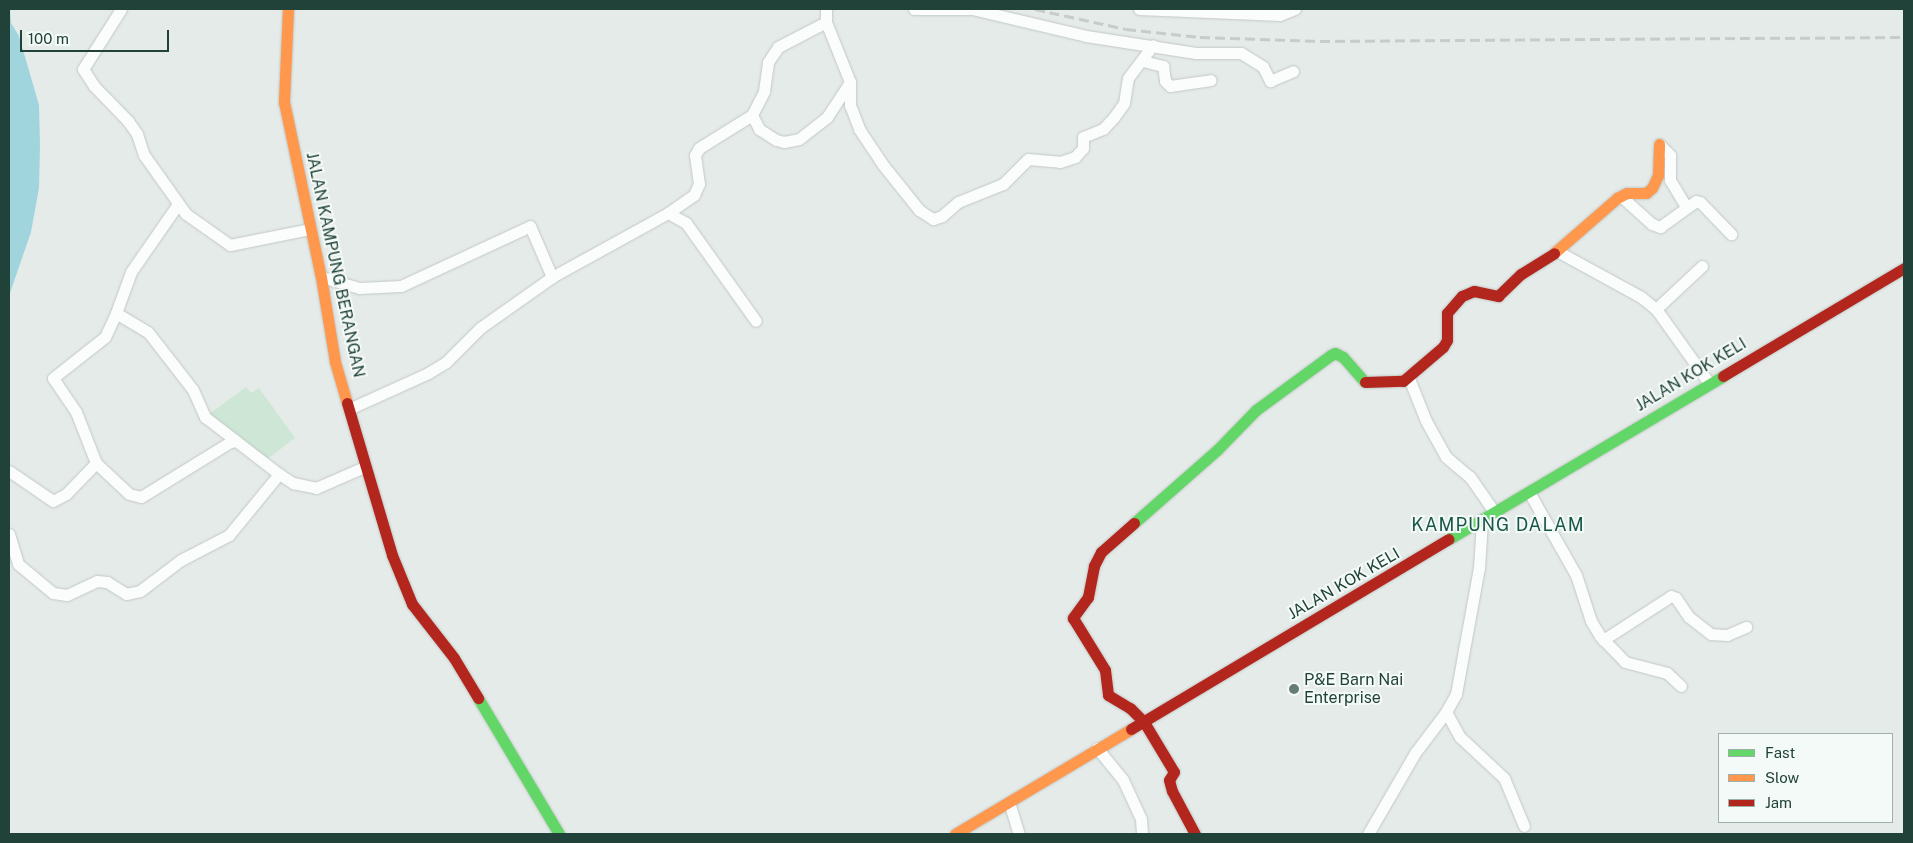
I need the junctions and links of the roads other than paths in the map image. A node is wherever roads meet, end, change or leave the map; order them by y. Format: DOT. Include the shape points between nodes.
graph roads {
  1 [pos="121,9"];
  2 [pos="288,9"];
  3 [pos="826,9"];
  4 [pos="914,9"];
  5 [pos="1139,9"];
  6 [pos="1295,9"];
  7 [pos="1214,10"];
  8 [pos="826,22"];
  9 [pos="1153,45"];
  10 [pos="1143,61"];
  11 [pos="1294,71"];
  12 [pos="1211,80"];
  13 [pos="850,82"];
  14 [pos="752,115"];
  15 [pos="1617,198"];
  16 [pos="178,204"];
  17 [pos="1686,207"];
  18 [pos="668,213"];
  19 [pos="310,230"];
  20 [pos="1732,234"];
  21 [pos="1556,251"];
  22 [pos="1702,266"];
  23 [pos="1904,268"];
  24 [pos="321,277"];
  25 [pos="552,277"];
  26 [pos="1656,309"];
  27 [pos="116,313"];
  28 [pos="756,321"];
  29 [pos="1408,376"];
  30 [pos="1709,383"];
  31 [pos="351,408"];
  32 [pos="236,441"];
  33 [pos="96,462"];
  34 [pos="364,467"];
  35 [pos="9,471"];
  36 [pos="279,474"];
  37 [pos="1529,492"];
  38 [pos="1495,513"];
  39 [pos="1482,521"];
  40 [pos="9,534"];
  41 [pos="11,553"];
  42 [pos="1746,628"];
  43 [pos="1603,640"];
  44 [pos="1682,686"];
  45 [pos="1446,712"];
  46 [pos="1144,722"];
  47 [pos="1097,748"];
  48 [pos="1009,802"];
  49 [pos="1524,826"];
  50 [pos="964,831"];
  51 [pos="559,834"];
  52 [pos="954,834"];
  53 [pos="1019,834"];
  54 [pos="1142,834"];
  55 [pos="1196,834"];
  56 [pos="1368,834"];
  1 -- 16 [label="street" via="84,69 94,86 128,121 137,134 144,155"];
  2 -- 19 [label="street, JALAN KAMPUNG BERANGAN" via="284,102"];
  3 -- 8 [label="street"];
  4 -- 9 [label="street" via="972,9 1086,36"];
  5 -- 7 [label="street" via="1179,13"];
  6 -- 7 [label="street" via="1280,15"];
  8 -- 13 [label="street"];
  8 -- 14 [label="street" via="773,53 768,62 764,91"];
  9 -- 10 [label="street"];
  9 -- 11 [label="street" via="1196,53 1241,54 1263,67 1270,80"];
  10 -- 12 [label="street" via="1163,66 1165,81 1170,86"];
  10 -- 13 [label="street" via="1128,78 1124,103 1103,129 1083,137 1083,148 1075,157 1060,162 1028,159 1003,184 958,202 942,216 933,219 919,210 863,136 850,105"];
  13 -- 14 [label="street" via="827,117 799,139 776,140 759,129"];
  14 -- 18 [label="street" via="699,148 694,155 699,178 697,190"];
  15 -- 17 [label="street" via="1623,198 1652,224 1660,227"];
  15 -- 17 [label="street" via="1627,193 1646,193 1652,188 1658,175 1659,144 1670,155 1670,180"];
  15 -- 21 [label="street"];
  16 -- 19 [label="street" via="211,234 230,245"];
  16 -- 27 [label="street" via="131,272"];
  17 -- 20 [label="street" via="1700,202"];
  18 -- 25 [label="street"];
  18 -- 28 [label="street" via="686,223"];
  19 -- 24 [label="street, JALAN KAMPUNG BERANGAN"];
  21 -- 26 [label="street"];
  21 -- 29 [label="street" via="1521,274 1498,296 1474,291 1462,296 1447,313 1448,331 1443,347"];
  22 -- 26 [label="street"];
  23 -- 30 [label="street, JALAN KOK KELI"];
  24 -- 25 [label="street" via="359,288 401,286 530,226"];
  24 -- 31 [label="street, JALAN KAMPUNG BERANGAN" via="335,362"];
  25 -- 31 [label="street" via="480,328 446,362"];
  26 -- 30 [label="street"];
  27 -- 32 [label="street" via="148,332 194,390 204,417"];
  27 -- 33 [label="street" via="105,337 54,378 76,412"];
  29 -- 38 [label="street" via="1426,421 1446,457 1470,477"];
  29 -- 46 [label="street" via="1397,382 1366,383 1343,357 1335,353 1331,355 1256,410 1217,450 1101,552 1094,566 1088,597 1073,618 1105,670 1108,695 1130,708"];
  30 -- 37 [label="street, JALAN KOK KELI"];
  31 -- 34 [label="street, JALAN KAMPUNG BERANGAN"];
  32 -- 33 [label="street" via="141,497 129,494"];
  32 -- 36 [label="street"];
  33 -- 35 [label="street" via="66,494 53,501"];
  34 -- 36 [label="street" via="316,488 293,483"];
  34 -- 51 [label="street, JALAN KAMPUNG BERANGAN" via="412,604 454,658"];
  36 -- 41 [label="street" via="229,535 181,560 140,590 126,594 107,582 97,581 67,595 53,593 18,564"];
  37 -- 38 [label="street, JALAN KOK KELI"];
  37 -- 43 [label="street" via="1576,575 1591,621"];
  38 -- 39 [label="street, JALAN KOK KELI"];
  39 -- 45 [label="street" via="1483,540 1464,659 1456,694"];
  39 -- 46 [label="street, JALAN KOK KELI"];
  40 -- 41 [label="street"];
  42 -- 43 [label="street" via="1730,635 1711,634 1688,617 1676,598 1671,596"];
  43 -- 44 [label="street" via="1625,662 1667,673"];
  45 -- 49 [label="street" via="1460,737 1504,778"];
  45 -- 56 [label="street" via="1415,753"];
  46 -- 47 [label="street, JALAN KOK KELI"];
  46 -- 55 [label="street" via="1174,772 1169,780 1172,791"];
  47 -- 48 [label="street, JALAN KOK KELI"];
  47 -- 54 [label="street" via="1123,780 1141,819"];
  48 -- 50 [label="street, JALAN KOK KELI"];
  48 -- 53 [label="street"];
  50 -- 52 [label="street, JALAN KOK KELI"];
}
